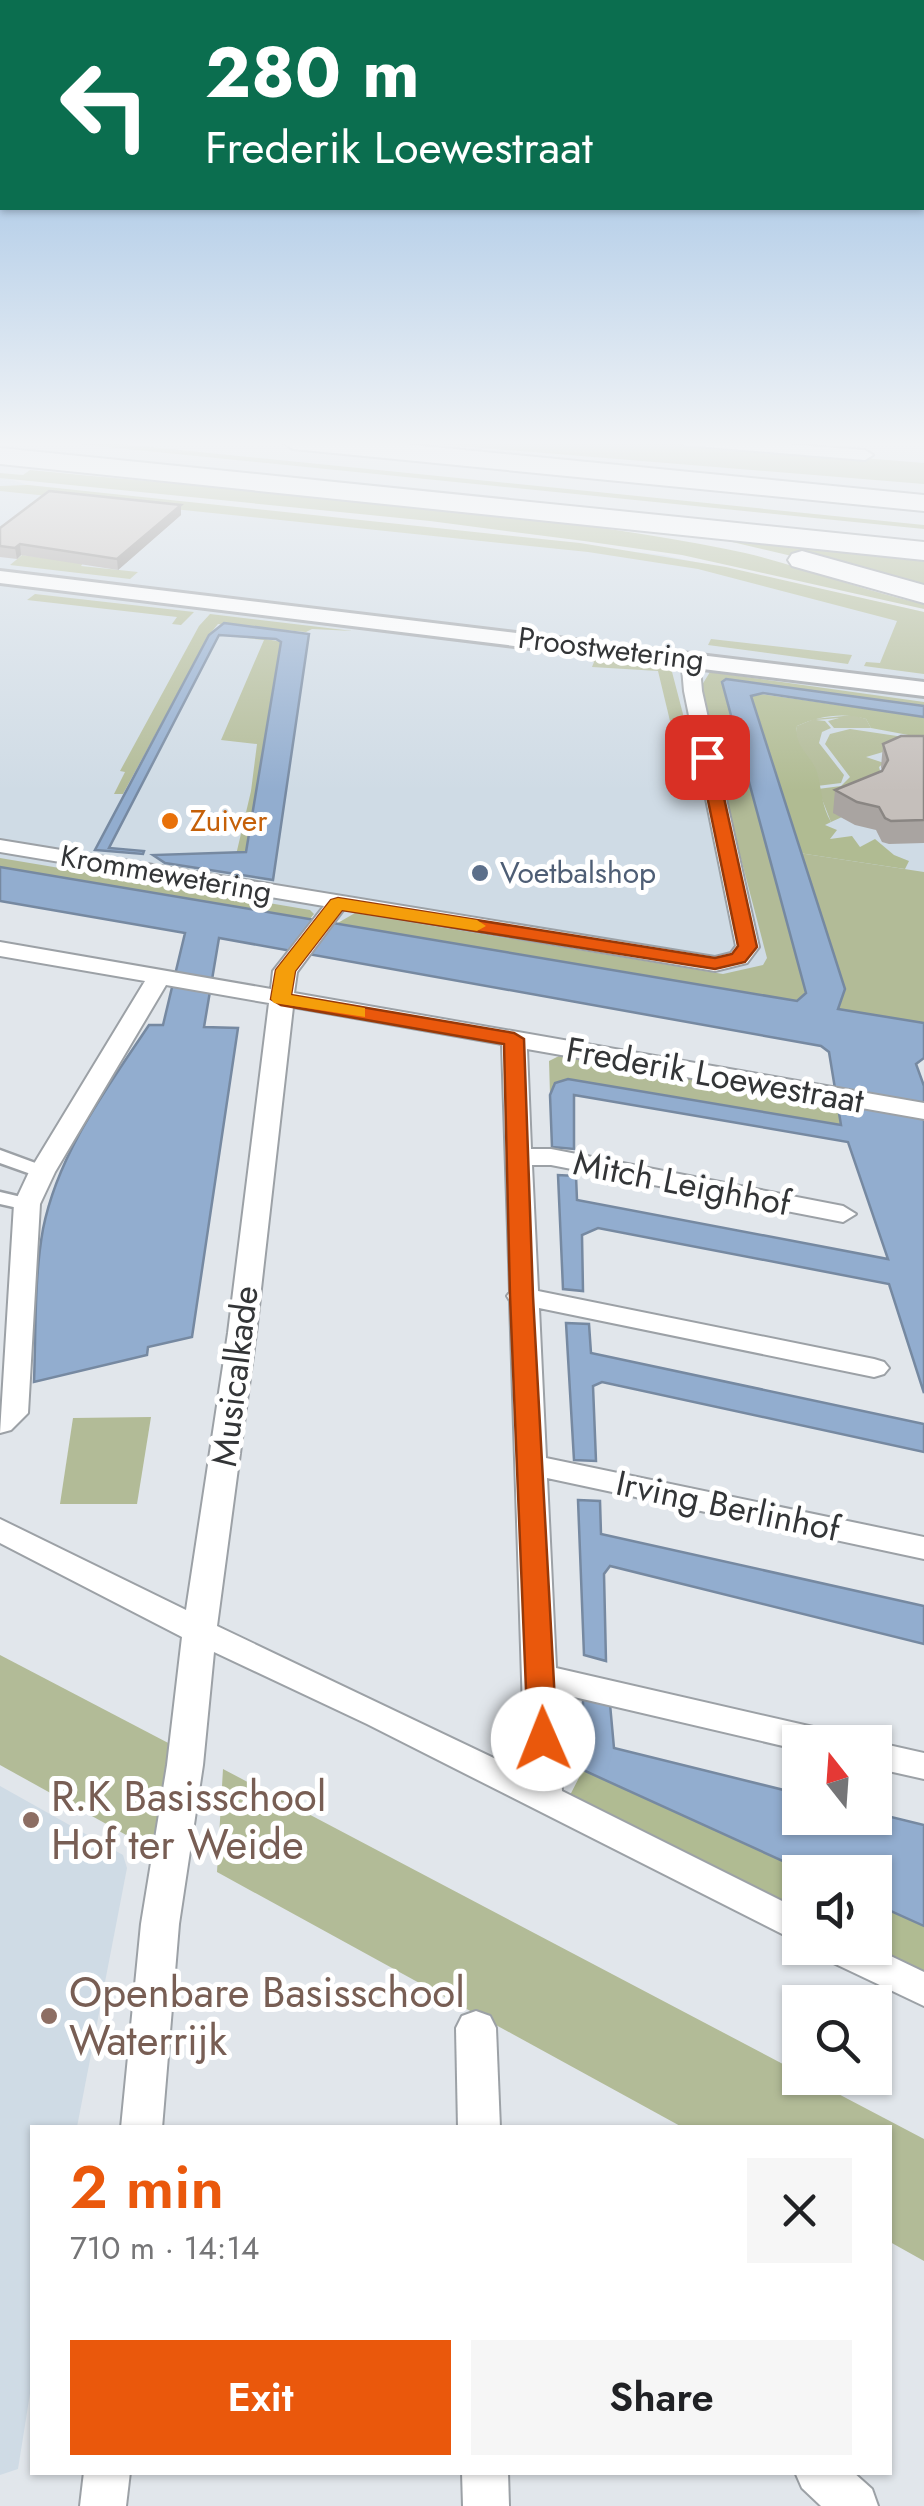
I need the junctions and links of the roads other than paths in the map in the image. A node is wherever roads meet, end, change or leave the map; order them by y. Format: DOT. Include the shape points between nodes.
graph roads {
  1 [pos="790,558"];
  2 [pos="0,577"];
  3 [pos="924,594"];
  4 [pos="696,659"];
  5 [pos="924,689"];
  6 [pos="0,846"];
  7 [pos="333,910"];
  8 [pos="0,949"];
  9 [pos="165,979"];
  10 [pos="281,999"];
  11 [pos="514,1039"];
  12 [pos="924,1111"];
  13 [pos="0,1156"];
  14 [pos="520,1157"];
  15 [pos="42,1172"];
  16 [pos="0,1198"];
  17 [pos="27,1204"];
  18 [pos="843,1214"];
  19 [pos="521,1296"];
  20 [pos="874,1368"];
  21 [pos="0,1423"];
  22 [pos="532,1465"];
  23 [pos="0,1530"];
  24 [pos="924,1548"];
  25 [pos="201,1632"];
  26 [pos="542,1677"];
  27 [pos="782,1733"];
  28 [pos="892,1759"];
  29 [pos="924,1766"];
  30 [pos="544,1800"];
  31 [pos="782,1919"];
  32 [pos="873,1965"];
  33 [pos="924,1990"];
  34 [pos="476,2028"];
  35 [pos="141,2125"];
  36 [pos="479,2125"];
  37 [pos="107,2475"];
  38 [pos="485,2475"];
  39 [pos="821,2475"];
  40 [pos="103,2506"];
  41 [pos="486,2506"];
  42 [pos="854,2506"];
  1 -- 3 [label="highway"];
  2 -- 4 [label="street, Proostwetering"];
  4 -- 5 [label="street, Proostwetering"];
  4 -- 7 [label="street, Krommewetering" via="693,692 748,947 739,958 715,964"];
  6 -- 7 [label="street, Krommewetering"];
  7 -- 10 [label="street, Musicalkade" via="285,970"];
  8 -- 9 [label="street, Frederik Loewestraat"];
  9 -- 10 [label="street, Frederik Loewestraat"];
  9 -- 15 [label="street"];
  10 -- 11 [label="street, Frederik Loewestraat"];
  10 -- 25 [label="street, Musicalkade"];
  11 -- 12 [label="street, Frederik Loewestraat"];
  11 -- 14 [label="street"];
  13 -- 15 [label="street"];
  14 -- 18 [label="street, Mitch Leighhof" via="551,1157"];
  14 -- 19 [label="street"];
  15 -- 17 [label="street"];
  16 -- 17 [label="street"];
  17 -- 21 [label="street" via="12,1413"];
  19 -- 20 [label="street"];
  19 -- 22 [label="street"];
  22 -- 24 [label="street, Irving Berlinhof"];
  22 -- 26 [label="street"];
  23 -- 25 [label="street"];
  25 -- 30 [label="street"];
  25 -- 35 [label="street, Musicalkade" via="160,1924"];
  26 -- 27 [label="street"];
  26 -- 30 [label="street"];
  28 -- 29 [label="street"];
  30 -- 31 [label="street"];
  32 -- 33 [label="street"];
  34 -- 36 [label="street"];
  37 -- 40 [label="street"];
  38 -- 41 [label="street"];
  39 -- 42 [label="street"];
}
